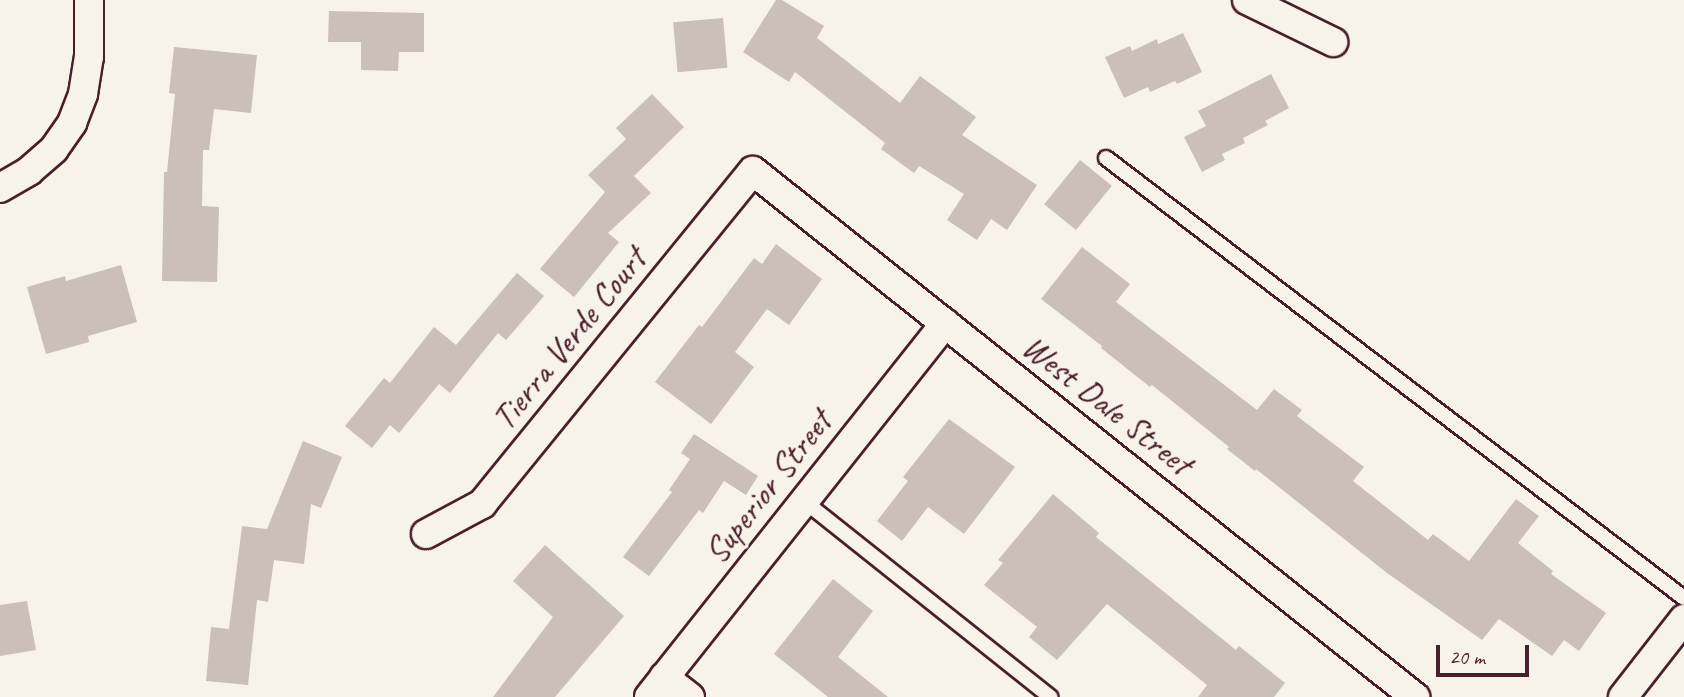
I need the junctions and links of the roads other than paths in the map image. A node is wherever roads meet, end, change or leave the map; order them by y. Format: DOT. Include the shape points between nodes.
graph roads {
  1 [pos="89,0"];
  2 [pos="1247,0"];
  3 [pos="1333,42"];
  4 [pos="1106,158"];
  5 [pos="753,171"];
  6 [pos="0,188"];
  7 [pos="945,323"];
  8 [pos="804,501"];
  9 [pos="426,534"];
  10 [pos="1684,598"];
  11 [pos="1684,619"];
  12 [pos="657,687"];
  13 [pos="690,697"];
  14 [pos="1050,697"];
  15 [pos="1415,697"];
  16 [pos="1623,697"];
  1 -- 6 [label="street" via="89,57 72,123 54,149"];
  2 -- 3 [label="street"];
  4 -- 10 [label="lane"];
  5 -- 7 [label="street, West Dale Street"];
  5 -- 9 [label="street, Tierra Verde Court" via="482,504"];
  7 -- 8 [label="street, Superior Street"];
  7 -- 15 [label="street, West Dale Street"];
  8 -- 12 [label="street, Superior Street"];
  8 -- 14 [label="lane"];
  11 -- 16 [label="street"];
  12 -- 13 [label="street"];
}
